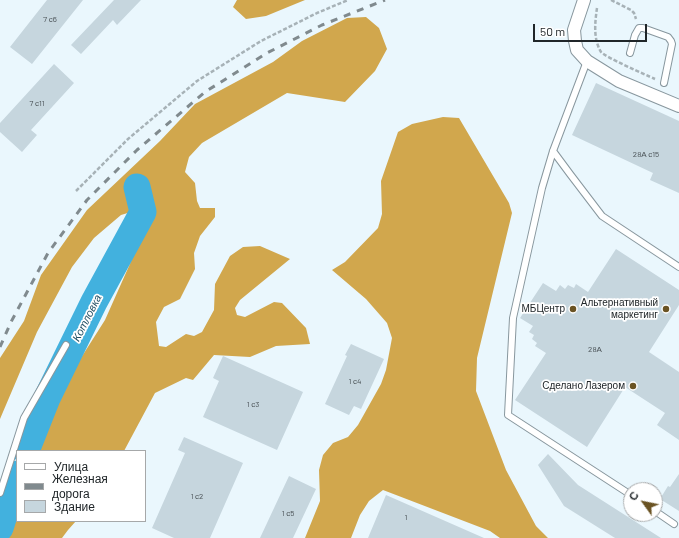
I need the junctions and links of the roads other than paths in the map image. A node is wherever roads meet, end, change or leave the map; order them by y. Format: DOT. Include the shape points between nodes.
graph roads {
  1 [pos="584,0"];
  2 [pos="630,53"];
  3 [pos="587,61"];
  4 [pos="664,83"];
  5 [pos="679,106"];
  6 [pos="553,150"];
  7 [pos="679,267"];
  8 [pos="66,345"];
  9 [pos="623,490"];
  10 [pos="0,493"];
  11 [pos="663,516"];
  12 [pos="674,524"];
  1 -- 3 [label="street" via="574,30 578,50"];
  2 -- 4 [label="lane" via="639,28 668,37 672,44"];
  3 -- 5 [label="street" via="619,80"];
  3 -- 6 [label="lane"];
  6 -- 7 [label="lane" via="602,216"];
  6 -- 9 [label="lane" via="513,318 508,415"];
  8 -- 10 [label="lane" via="24,418"];
  11 -- 12 [label="lane"];
}
